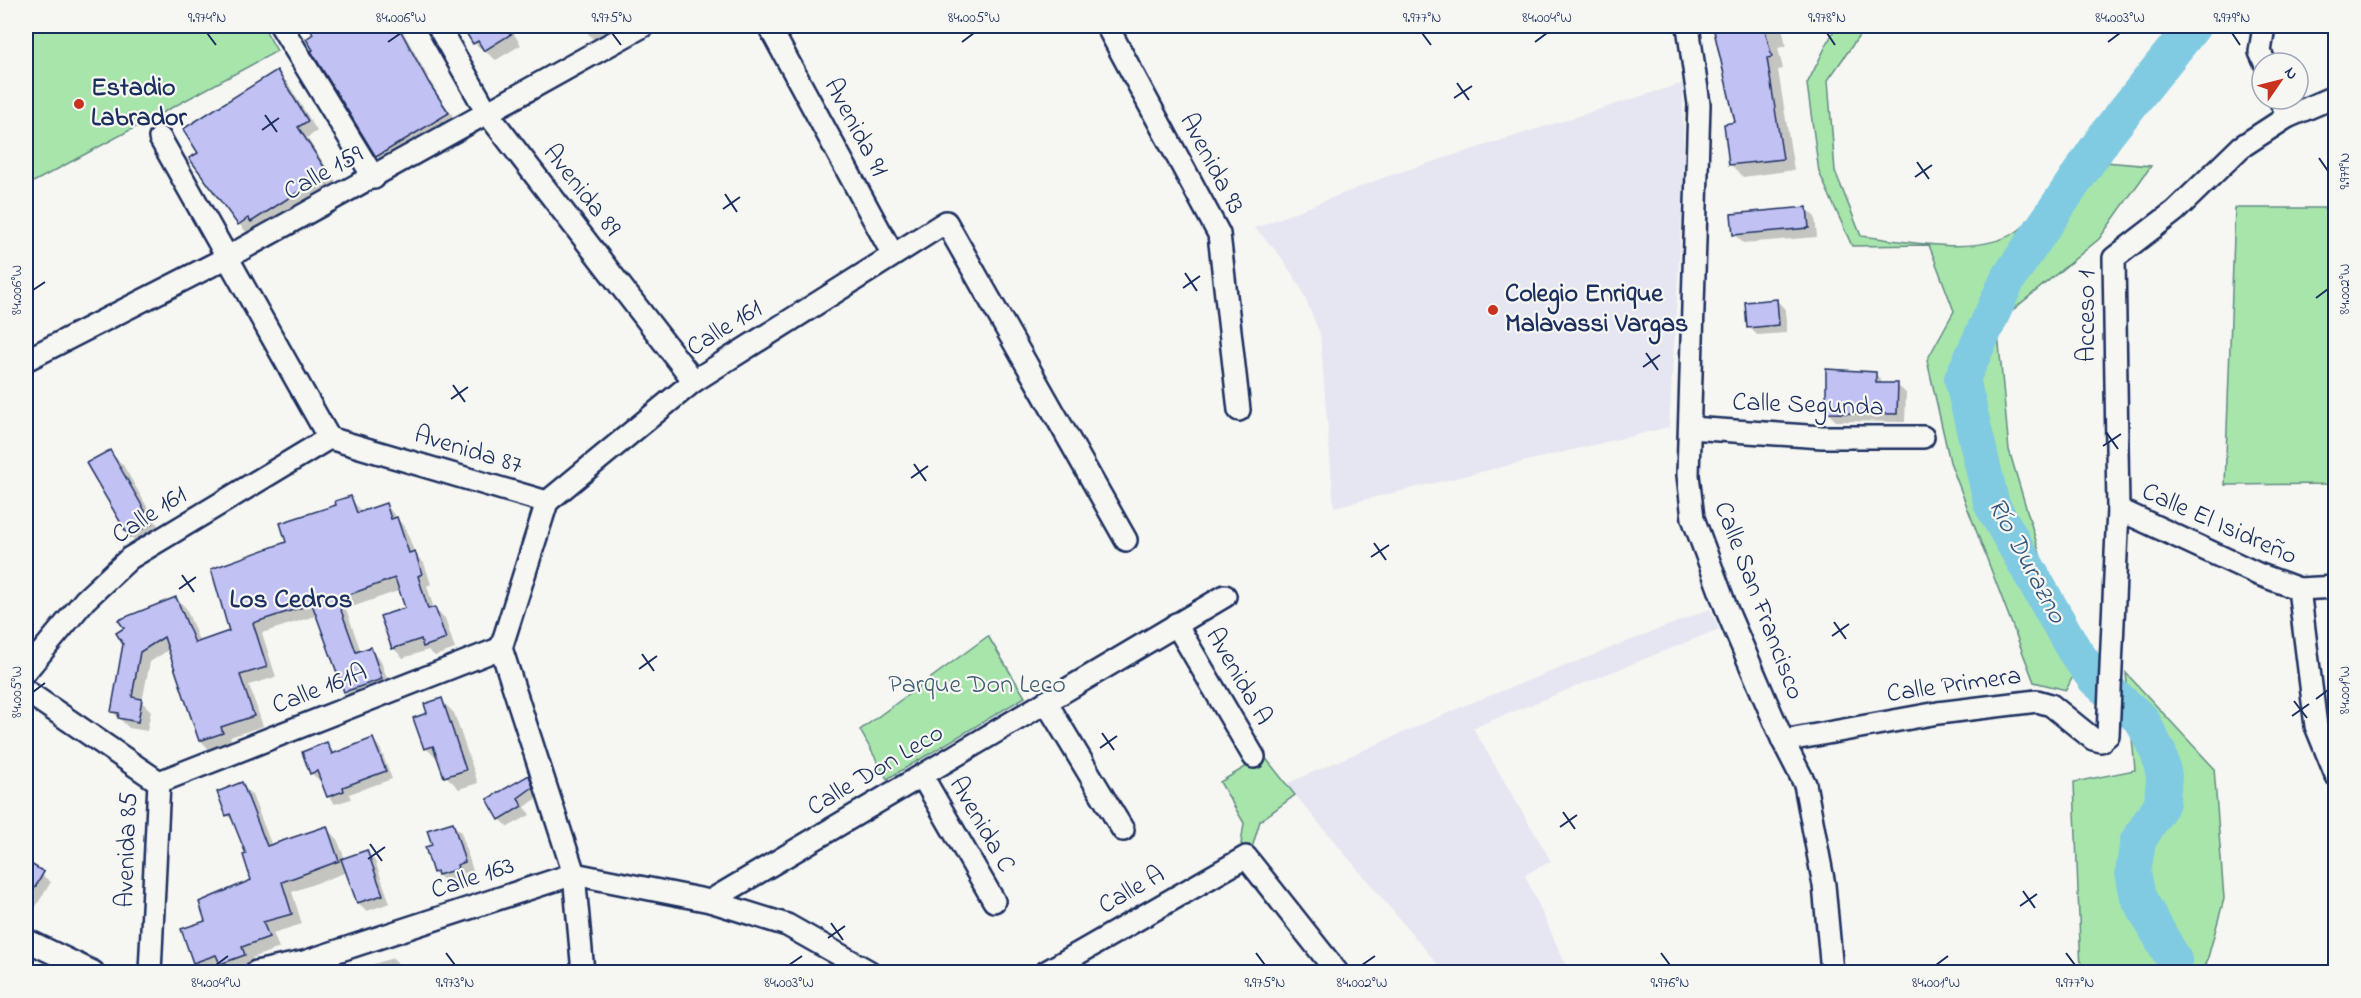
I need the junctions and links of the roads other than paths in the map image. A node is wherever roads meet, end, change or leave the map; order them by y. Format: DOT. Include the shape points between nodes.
graph roads {
  1 [pos="281,26"];
  2 [pos="438,26"];
  3 [pos="643,26"];
  4 [pos="770,26"];
  5 [pos="1107,26"];
  6 [pos="1688,26"];
  7 [pos="2264,26"];
  8 [pos="2260,51"];
  9 [pos="2336,96"];
  10 [pos="2310,102"];
  11 [pos="2281,111"];
  12 [pos="488,114"];
  13 [pos="160,138"];
  14 [pos="374,177"];
  15 [pos="892,255"];
  16 [pos="226,258"];
  17 [pos="26,360"];
  18 [pos="694,381"];
  19 [pos="1239,410"];
  20 [pos="1690,428"];
  21 [pos="1923,437"];
  22 [pos="329,438"];
  23 [pos="547,502"];
  24 [pos="2118,509"];
  25 [pos="1125,540"];
  26 [pos="2336,587"];
  27 [pos="2298,589"];
  28 [pos="1225,596"];
  29 [pos="1176,624"];
  30 [pos="501,648"];
  31 [pos="26,671"];
  32 [pos="26,692"];
  33 [pos="1046,702"];
  34 [pos="1783,741"];
  35 [pos="1254,757"];
  36 [pos="2336,775"];
  37 [pos="922,776"];
  38 [pos="159,782"];
  39 [pos="1123,830"];
  40 [pos="574,874"];
  41 [pos="710,901"];
  42 [pos="994,901"];
  43 [pos="26,940"];
  44 [pos="93,972"];
  45 [pos="150,972"];
  46 [pos="256,972"];
  47 [pos="583,972"];
  48 [pos="870,972"];
  49 [pos="1046,972"];
  50 [pos="1337,972"];
  51 [pos="1832,972"];
  1 -- 14 [label="street"];
  2 -- 12 [label="street, Avenida 89"];
  3 -- 12 [label="street, Calle 159"];
  4 -- 15 [label="street, Avenida 91"];
  5 -- 19 [label="street, Avenida 93" via="1219,234"];
  6 -- 20 [label="street, Calle San Francisco" via="1699,104"];
  7 -- 8 [label="street"];
  9 -- 10 [label="street"];
  11 -- 24 [label="street, Acceso 1" via="2175,211 2114,258"];
  12 -- 14 [label="street, Calle 159"];
  12 -- 18 [label="street, Avenida 89"];
  13 -- 16 [label="street"];
  14 -- 16 [label="street, Calle 159"];
  15 -- 18 [label="street, Calle 161"];
  15 -- 25 [label="street, Calle 161" via="946,222"];
  16 -- 17 [label="street, Calle 159"];
  16 -- 22 [label="street"];
  18 -- 23 [label="street, Calle 161"];
  20 -- 21 [label="street, Calle Segunda" via="1822,437"];
  20 -- 34 [label="street, Calle San Francisco" via="1688,475 1693,518 1728,613"];
  22 -- 23 [label="street, Avenida 87"];
  22 -- 31 [label="street, Calle 161" via="130,558 85,600"];
  23 -- 30 [label="street, Avenida 87"];
  24 -- 27 [label="street, Calle El Isidreño"];
  24 -- 34 [label="street, Calle Primera" via="2109,723 2108,735 2100,741 2052,705 2037,701"];
  26 -- 27 [label="street, Calle El Isidreño"];
  27 -- 36 [label="street" via="2316,726"];
  28 -- 29 [label="street, Calle Don Leco"];
  29 -- 33 [label="street, Calle Don Leco"];
  29 -- 35 [label="street, Avenida A"];
  30 -- 38 [label="street, Calle 161A"];
  30 -- 40 [label="street"];
  32 -- 38 [label="street, Avenida 85"];
  33 -- 37 [label="street, Calle Don Leco"];
  33 -- 39 [label="street"];
  34 -- 51 [label="street, Calle San Francisco" via="1805,784 1815,824"];
  37 -- 41 [label="street, Calle Don Leco"];
  37 -- 42 [label="street, Avenida C"];
  38 -- 45 [label="street, Avenida 85"];
  40 -- 41 [label="street, Calle 163"];
  40 -- 46 [label="street, Calle 163" via="304,962"];
  40 -- 47 [label="street"];
  41 -- 48 [label="street" via="787,925"];
  43 -- 44 [label="street"];
  49 -- 50 [label="street, Calle A" via="1246,857"];
}
